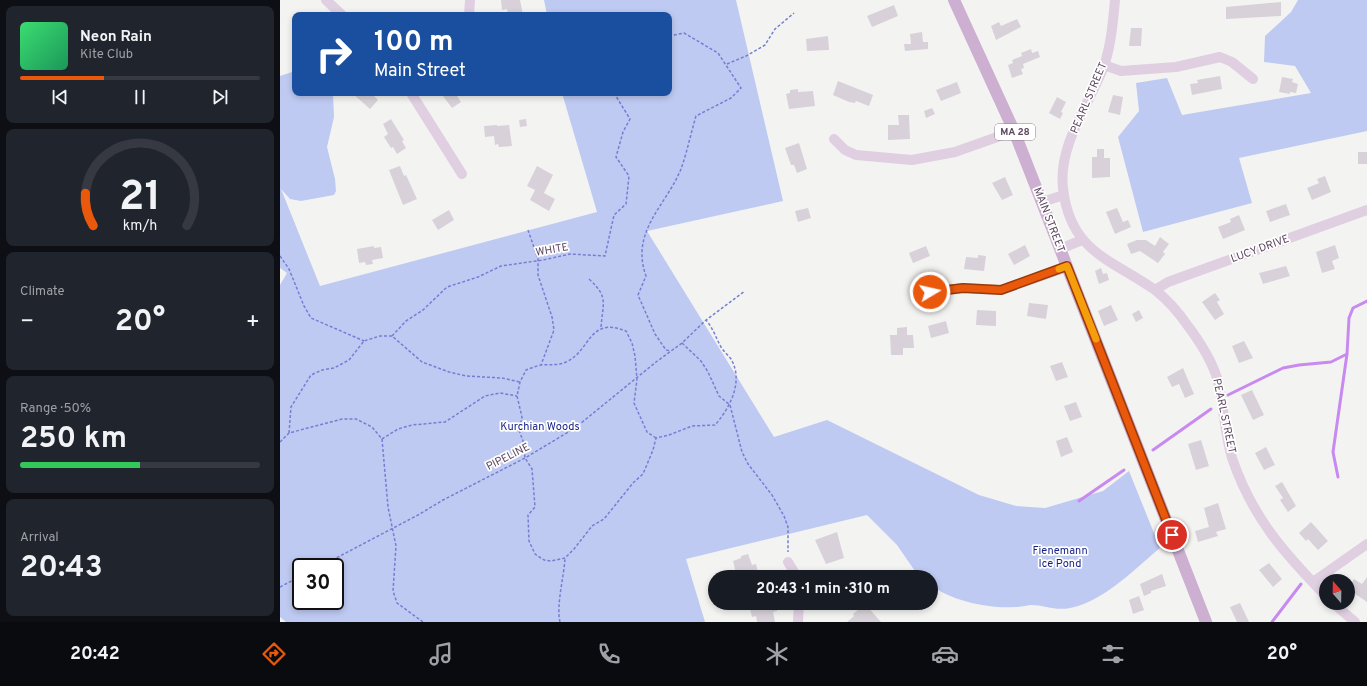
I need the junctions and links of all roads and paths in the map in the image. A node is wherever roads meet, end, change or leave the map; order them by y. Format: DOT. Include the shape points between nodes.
graph roads {
  1 [pos="326,0"];
  2 [pos="470,0"];
  3 [pos="954,0"];
  4 [pos="1115,0"];
  5 [pos="339,12"];
  6 [pos="469,12"];
  7 [pos="794,13"];
  8 [pos="672,35"];
  9 [pos="727,64"];
  10 [pos="1104,65"];
  11 [pos="1253,79"];
  12 [pos="413,96"];
  13 [pos="616,96"];
  14 [pos="1014,131"];
  15 [pos="834,139"];
  16 [pos="462,174"];
  17 [pos="1064,195"];
  18 [pos="1042,202"];
  19 [pos="1367,210"];
  20 [pos="528,230"];
  21 [pos="1082,240"];
  22 [pos="1060,249"];
  23 [pos="280,256"];
  24 [pos="538,261"];
  25 [pos="1067,266"];
  26 [pos="590,279"];
  27 [pos="1155,290"];
  28 [pos="744,291"];
  29 [pos="930,292"];
  30 [pos="706,320"];
  31 [pos="601,329"];
  32 [pos="392,336"];
  33 [pos="364,341"];
  34 [pos="682,343"];
  35 [pos="671,351"];
  36 [pos="541,365"];
  37 [pos="637,378"];
  38 [pos="520,382"];
  39 [pos="517,396"];
  40 [pos="730,405"];
  41 [pos="289,433"];
  42 [pos="656,438"];
  43 [pos="382,439"];
  44 [pos="280,442"];
  45 [pos="525,458"];
  46 [pos="392,528"];
  47 [pos="1367,544"];
  48 [pos="336,558"];
  49 [pos="565,558"];
  50 [pos="788,562"];
  51 [pos="793,570"];
  52 [pos="292,581"];
  53 [pos="1313,582"];
  54 [pos="280,587"];
  55 [pos="1319,588"];
  56 [pos="799,610"];
  57 [pos="1341,610"];
  58 [pos="423,622"];
  59 [pos="560,622"];
  60 [pos="798,622"];
  61 [pos="1206,622"];
  62 [pos="1355,622"];
  1 -- 5 [label="street"];
  2 -- 6 [label="street"];
  3 -- 14 [label="main road, MAIN STREET / MA 28"];
  4 -- 10 [label="street, PEARL STREET" via="1110,43"];
  7 -- 9 [label="path" via="775,29 766,45"];
  8 -- 9 [label="path" via="684,33 718,53"];
  9 -- 35 [label="path" via="741,88 731,98 696,116 681,170 647,226 641,262 646,276 638,295 655,334 666,350"];
  10 -- 11 [label="street" via="1121,70 1160,68 1185,66 1220,57 1232,62"];
  10 -- 17 [label="street, PEARL STREET" via="1065,158 1062,179"];
  12 -- 16 [label="street"];
  13 -- 24 [label="path, WHITE" via="630,119 616,156 630,176 626,204 614,215 605,256 570,254"];
  14 -- 15 [label="street" via="955,152 912,160 856,155 845,150"];
  14 -- 18 [label="main road, MAIN STREET / MA 28"];
  17 -- 18 [label="street"];
  17 -- 21 [label="street, PEARL STREET" via="1071,218"];
  18 -- 22 [label="main road, MAIN STREET / MA 28"];
  19 -- 27 [label="street, LUCY DRIVE" via="1168,282"];
  20 -- 24 [label="path"];
  21 -- 22 [label="street"];
  21 -- 27 [label="street, PEARL STREET" via="1117,268"];
  22 -- 25 [label="main road, MAIN STREET / MA 28"];
  23 -- 33 [label="path" via="289,269 311,318"];
  24 -- 32 [label="path, WHITE" via="501,266 447,287"];
  24 -- 36 [label="path" via="540,282 554,330"];
  25 -- 29 [label="street" via="1001,290 963,288"];
  25 -- 61 [label="main road, MAIN STREET / MA 28"];
  26 -- 31 [label="path" via="603,294"];
  27 -- 53 [label="street, PEARL STREET" via="1172,305 1188,326 1212,366 1217,380 1229,448 1252,506 1271,535"];
  28 -- 30 [label="path, PIPELINE"];
  30 -- 34 [label="path, PIPELINE"];
  30 -- 40 [label="path" via="731,360 736,377"];
  31 -- 36 [label="path" via="591,336 578,354 566,362 553,366"];
  31 -- 37 [label="path" via="613,326 626,331 632,343"];
  32 -- 33 [label="path" via="380,336"];
  32 -- 38 [label="path" via="422,362 449,372"];
  33 -- 41 [label="path" via="349,360 311,375 292,406"];
  34 -- 35 [label="path, PIPELINE"];
  34 -- 40 [label="path" via="701,361 719,396"];
  35 -- 37 [label="path, PIPELINE"];
  36 -- 38 [label="path" via="526,370"];
  37 -- 42 [label="path" via="634,403 647,432"];
  37 -- 45 [label="path, PIPELINE" via="575,428"];
  38 -- 39 [label="path"];
  39 -- 43 [label="path" via="500,393 485,396 445,422 412,425 398,429"];
  39 -- 45 [label="path" via="522,417 519,430"];
  40 -- 42 [label="path" via="715,425 692,426 669,436"];
  40 -- 50 [label="path" via="742,452 772,495 788,527"];
  41 -- 43 [label="path" via="342,419 356,419 372,428"];
  41 -- 44 [label="path"];
  42 -- 49 [label="path" via="643,474 604,519 592,526"];
  43 -- 46 [label="path"];
  45 -- 46 [label="path, PIPELINE"];
  45 -- 49 [label="path" via="532,469 536,506 528,515 529,541 535,554 544,560"];
  46 -- 48 [label="path, PIPELINE"];
  46 -- 58 [label="path" via="396,546 393,591 397,603"];
  47 -- 53 [label="street"];
  49 -- 59 [label="path" via="559,606"];
  50 -- 51 [label="street"];
  52 -- 54 [label="path"];
  53 -- 55 [label="street, PEARL STREET"];
  56 -- 60 [label="street"];
  57 -- 62 [label="street"];
}
